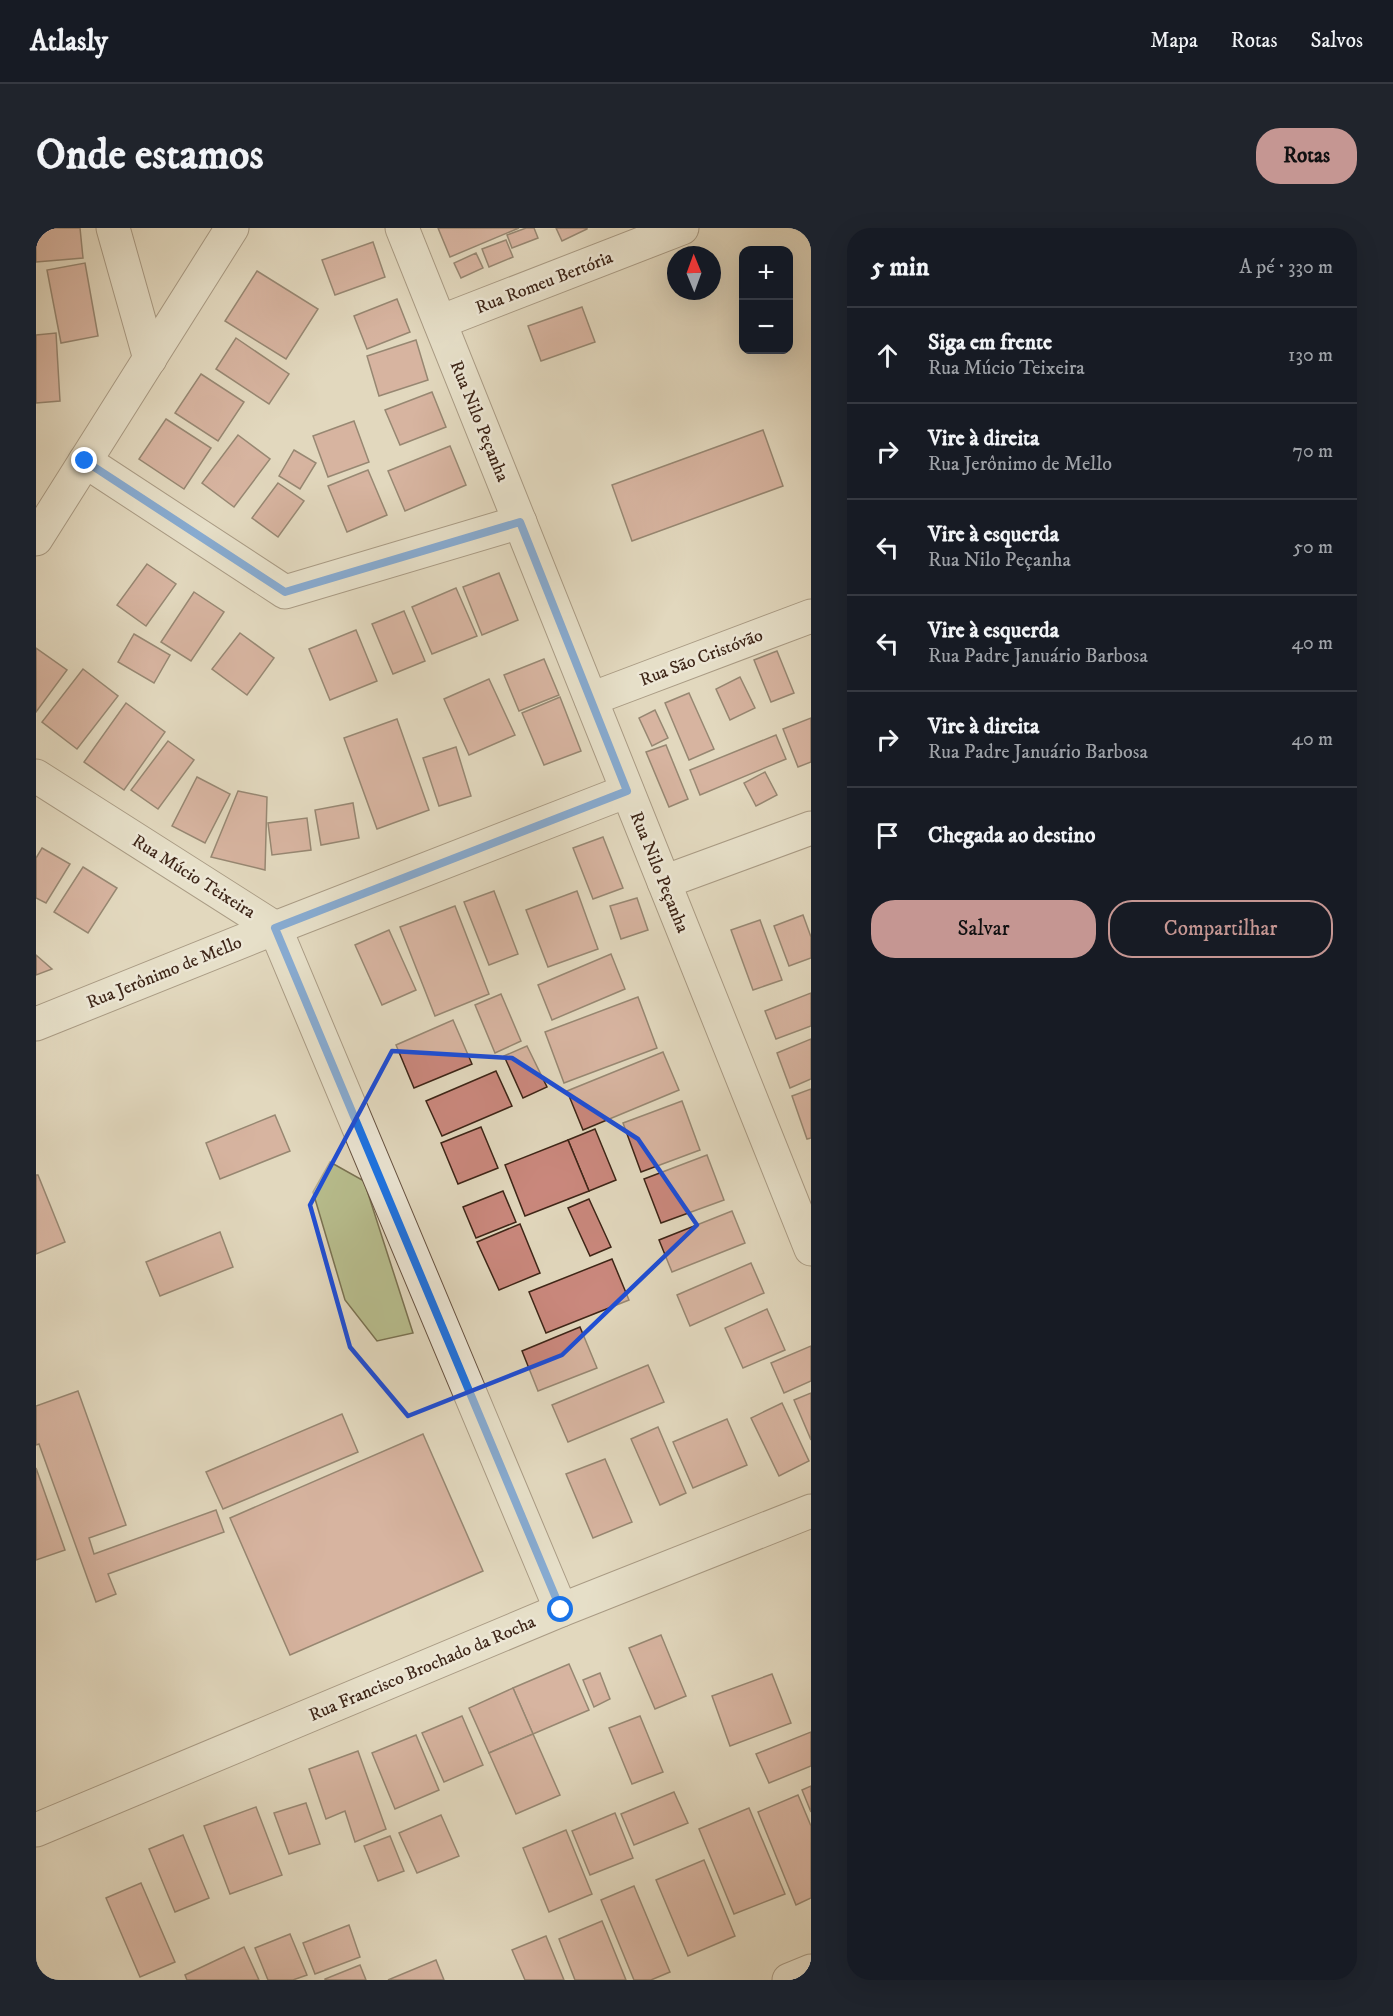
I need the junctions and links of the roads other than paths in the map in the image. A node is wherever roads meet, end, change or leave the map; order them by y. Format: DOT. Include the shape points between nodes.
graph roads {
  1 [pos="113,228"];
  2 [pos="232,228"];
  3 [pos="402,228"];
  4 [pos="682,228"];
  5 [pos="440,322"];
  6 [pos="150,359"];
  7 [pos="85,461"];
  8 [pos="520,522"];
  9 [pos="36,539"];
  10 [pos="811,616"];
  11 [pos="591,699"];
  12 [pos="36,776"];
  13 [pos="627,791"];
  14 [pos="811,828"];
  15 [pos="664,882"];
  16 [pos="275,928"];
  17 [pos="36,1024"];
  18 [pos="801,1194"];
  19 [pos="811,1249"];
  20 [pos="811,1510"];
  21 [pos="561,1610"];
  22 [pos="36,1830"];
  23 [pos="811,1971"];
  24 [pos="789,1980"];
  1 -- 6 [label="street"];
  2 -- 6 [label="street"];
  3 -- 5 [label="street, Rua Nilo Peçanha"];
  4 -- 5 [label="street, Rua Romeu Bertória"];
  5 -- 8 [label="street, Rua Nilo Peçanha"];
  6 -- 7 [label="street"];
  7 -- 8 [label="street" via="285,592"];
  7 -- 9 [label="street"];
  8 -- 11 [label="street, Rua Nilo Peçanha"];
  10 -- 11 [label="street, Rua São Cristóvão"];
  11 -- 13 [label="street, Rua Nilo Peçanha"];
  12 -- 16 [label="street, Rua Múcio Teixeira"];
  13 -- 15 [label="street, Rua Nilo Peçanha"];
  13 -- 16 [label="street, Rua Jerônimo de Mello"];
  14 -- 15 [label="street"];
  15 -- 18 [label="street, Rua Nilo Peçanha"];
  16 -- 17 [label="street, Rua Jerônimo de Mello"];
  16 -- 21 [label="street, Rua Múcio Teixeira"];
  18 -- 19 [label="street, Rua Nilo Peçanha"];
  20 -- 21 [label="street, Rua Francisco Brochado da Rocha"];
  21 -- 22 [label="street, Rua Francisco Brochado da Rocha"];
  23 -- 24 [label="street"];
}
